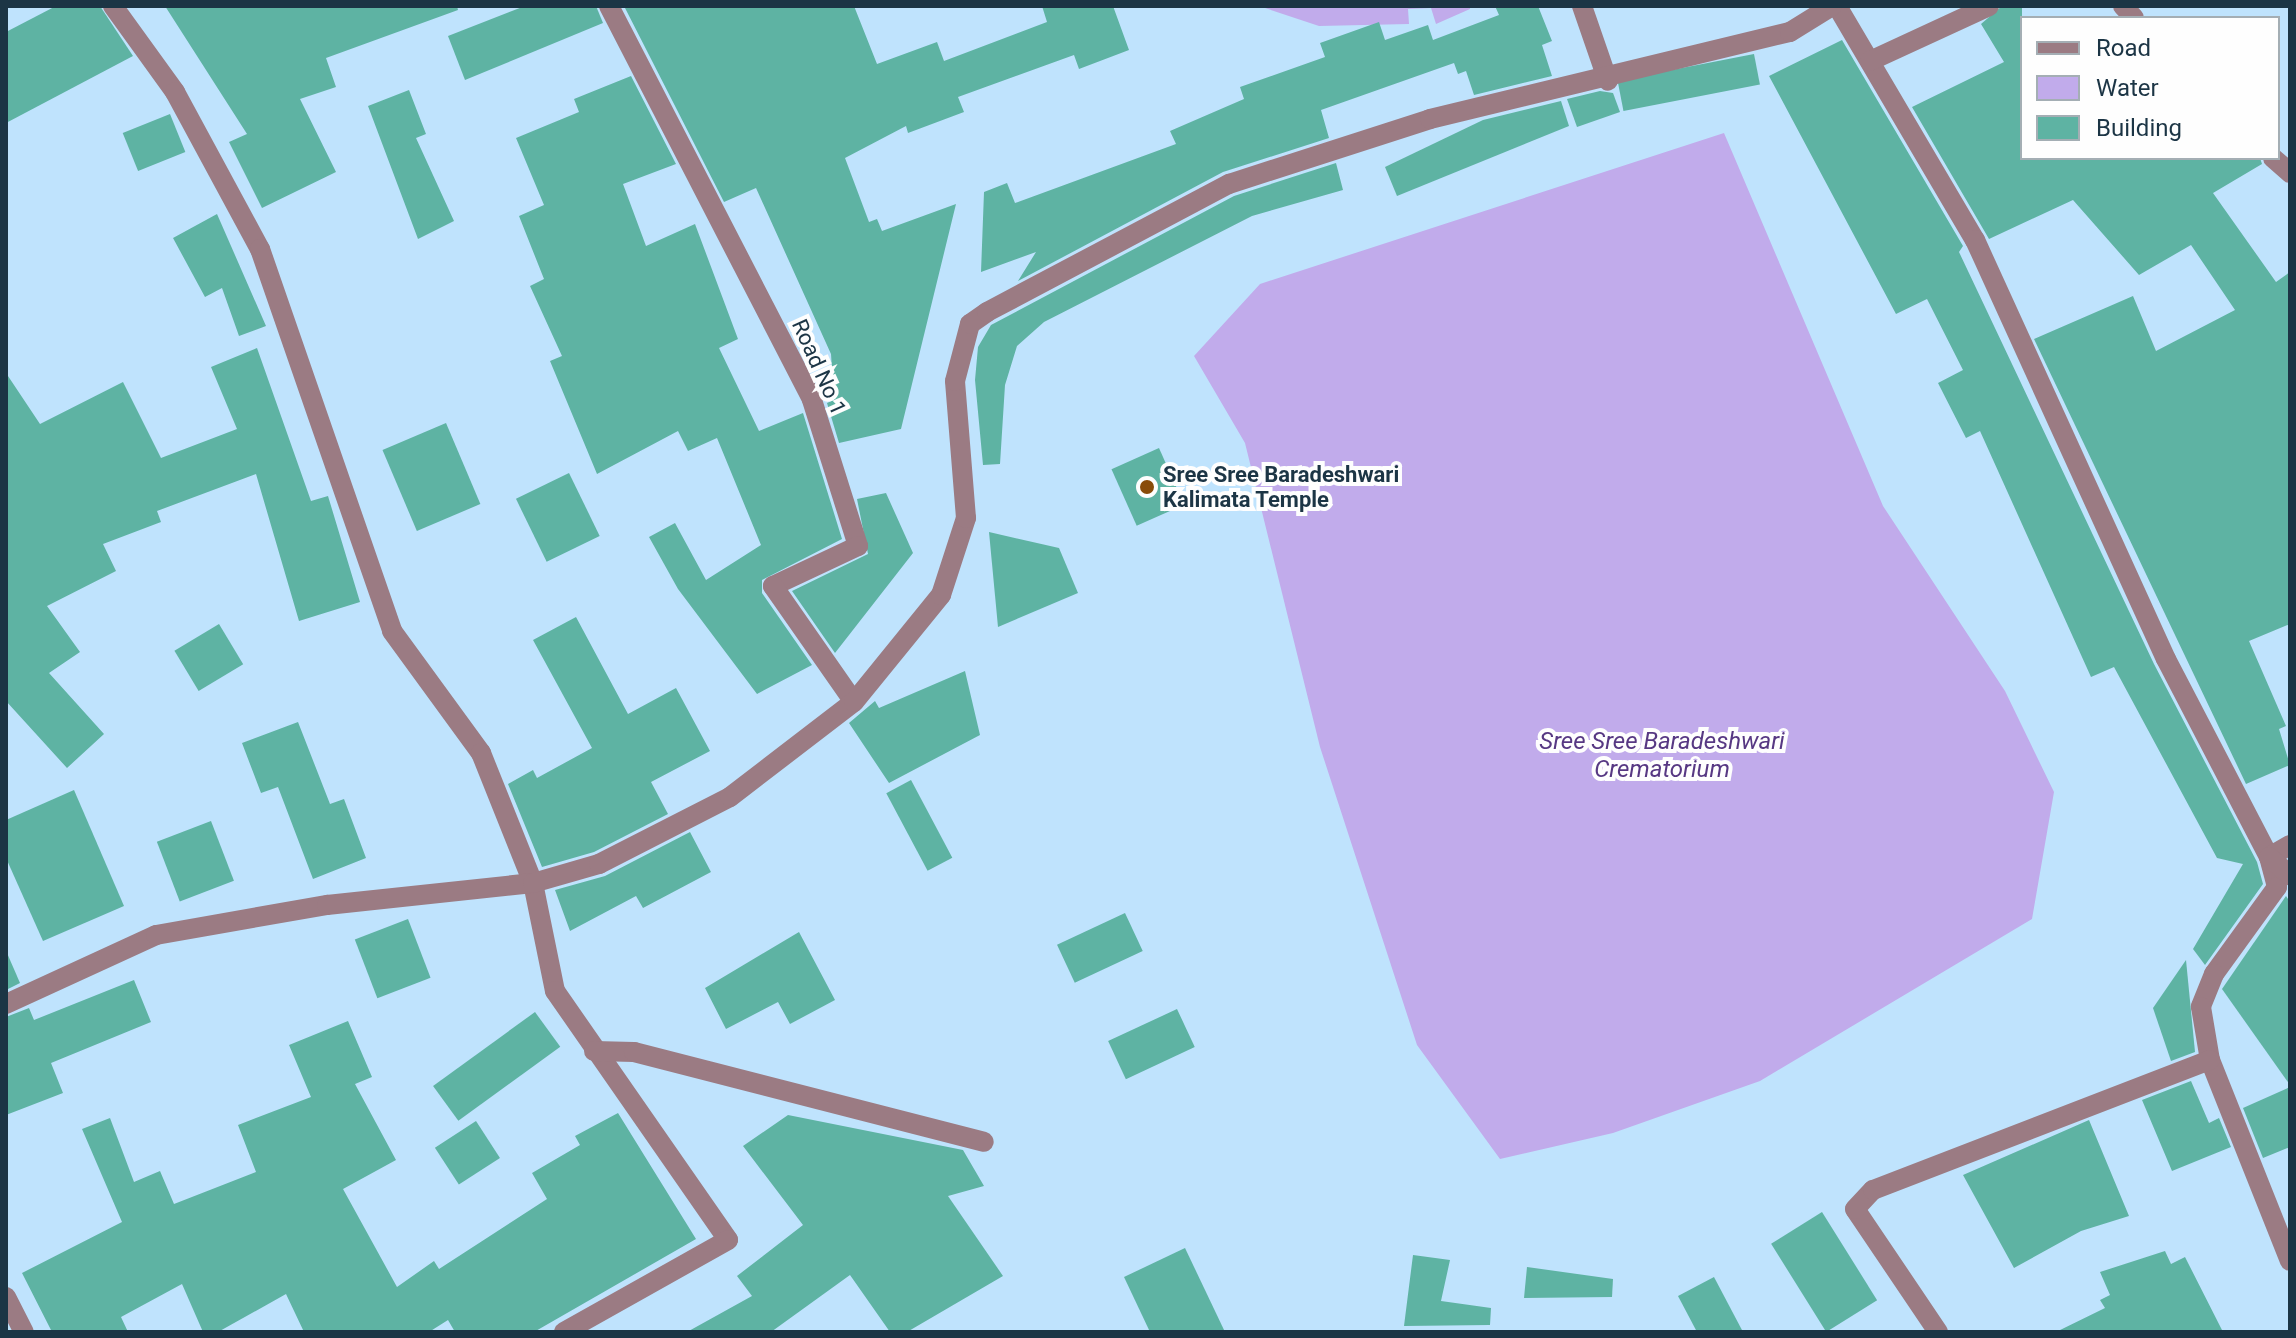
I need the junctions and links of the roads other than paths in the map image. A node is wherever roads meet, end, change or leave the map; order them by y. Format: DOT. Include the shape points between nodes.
graph roads {
  1 [pos="113,6"];
  2 [pos="609,6"];
  3 [pos="1582,6"];
  4 [pos="1834,6"];
  5 [pos="1989,6"];
  6 [pos="1870,61"];
  7 [pos="1608,81"];
  8 [pos="854,702"];
  9 [pos="2290,845"];
  10 [pos="2269,857"];
  11 [pos="2290,875"];
  12 [pos="533,883"];
  13 [pos="6,1004"];
  14 [pos="594,1051"];
  15 [pos="2210,1060"];
  16 [pos="984,1142"];
  17 [pos="2290,1261"];
  18 [pos="6,1297"];
  19 [pos="578,1328"];
  20 [pos="24,1332"];
  21 [pos="1938,1332"];
  1 -- 12 [label="street" via="175,92 260,249 392,631 481,753"];
  2 -- 8 [label="street, Road No 1" via="812,400 858,546 773,586"];
  3 -- 7 [label="street"];
  4 -- 6 [label="street"];
  4 -- 7 [label="street" via="1790,32"];
  5 -- 6 [label="street"];
  6 -- 10 [label="street" via="1975,240 2166,659"];
  7 -- 8 [label="street" via="1430,119 1229,184 970,324 955,381 966,518 941,595"];
  8 -- 12 [label="street" via="730,797 599,864"];
  9 -- 10 [label="street"];
  10 -- 11 [label="street"];
  10 -- 15 [label="street" via="2277,887 2214,974 2201,1007"];
  12 -- 13 [label="street" via="327,905 156,935"];
  12 -- 14 [label="street" via="555,991"];
  14 -- 16 [label="street" via="634,1052"];
  14 -- 19 [label="street" via="728,1240"];
  15 -- 17 [label="street"];
  15 -- 21 [label="street" via="1873,1190 1855,1209"];
  18 -- 20 [label="street"];
}
